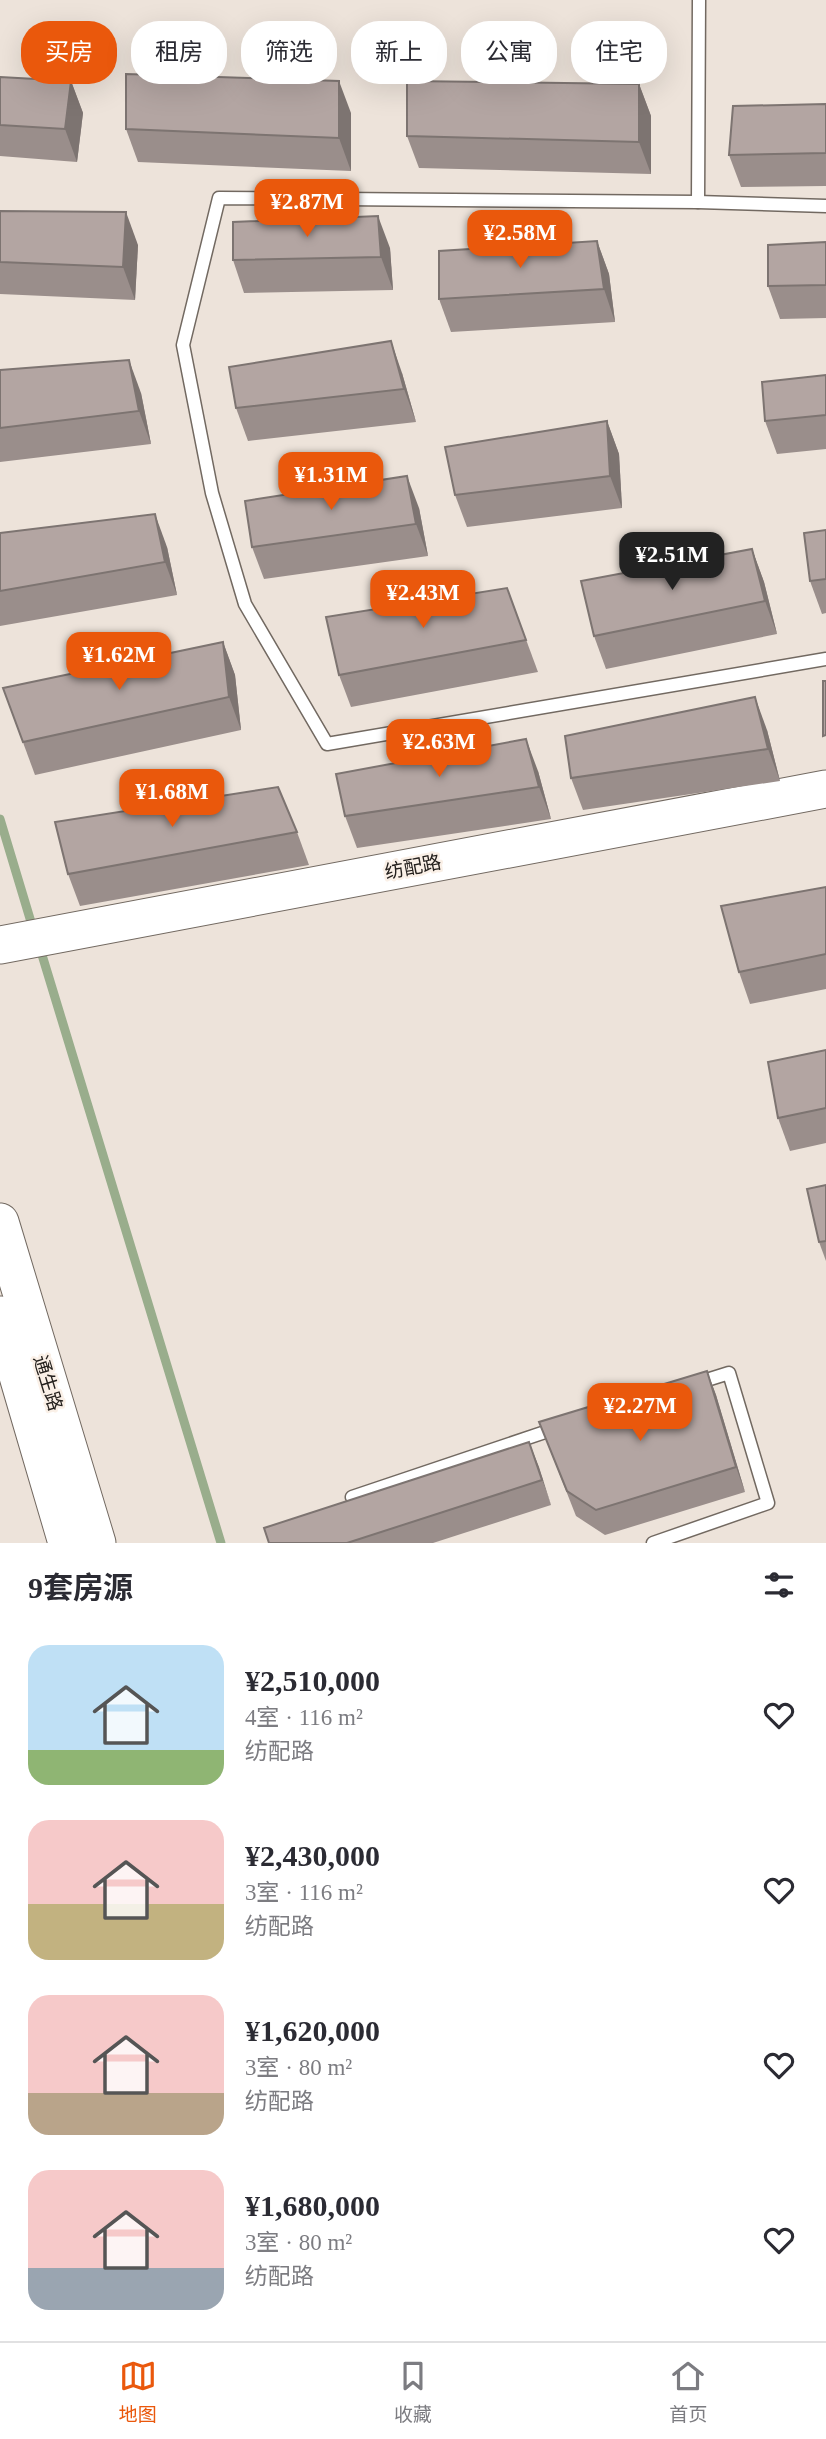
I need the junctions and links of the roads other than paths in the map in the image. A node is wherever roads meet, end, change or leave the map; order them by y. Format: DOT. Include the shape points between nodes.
graph roads {
  1 [pos="699,0"];
  2 [pos="698,202"];
  3 [pos="826,206"];
  4 [pos="826,659"];
  5 [pos="826,789"];
  6 [pos="0,945"];
  7 [pos="0,1222"];
  8 [pos="0,1315"];
  9 [pos="676,1390"];
  10 [pos="570,1424"];
  11 [pos="352,1497"];
  12 [pos="67,1543"];
  13 [pos="97,1543"];
  14 [pos="653,1543"];
  1 -- 2 [label="lane"];
  2 -- 3 [label="lane"];
  2 -- 4 [label="lane" via="219,198 183,345 212,493 245,604 327,744"];
  5 -- 6 [label="street, 纺配路"];
  7 -- 13 [label="street, 通生路"];
  8 -- 12 [label="street, 通生路"];
  9 -- 14 [label="lane" via="729,1373 768,1503"];
  10 -- 11 [label="lane"];
}
